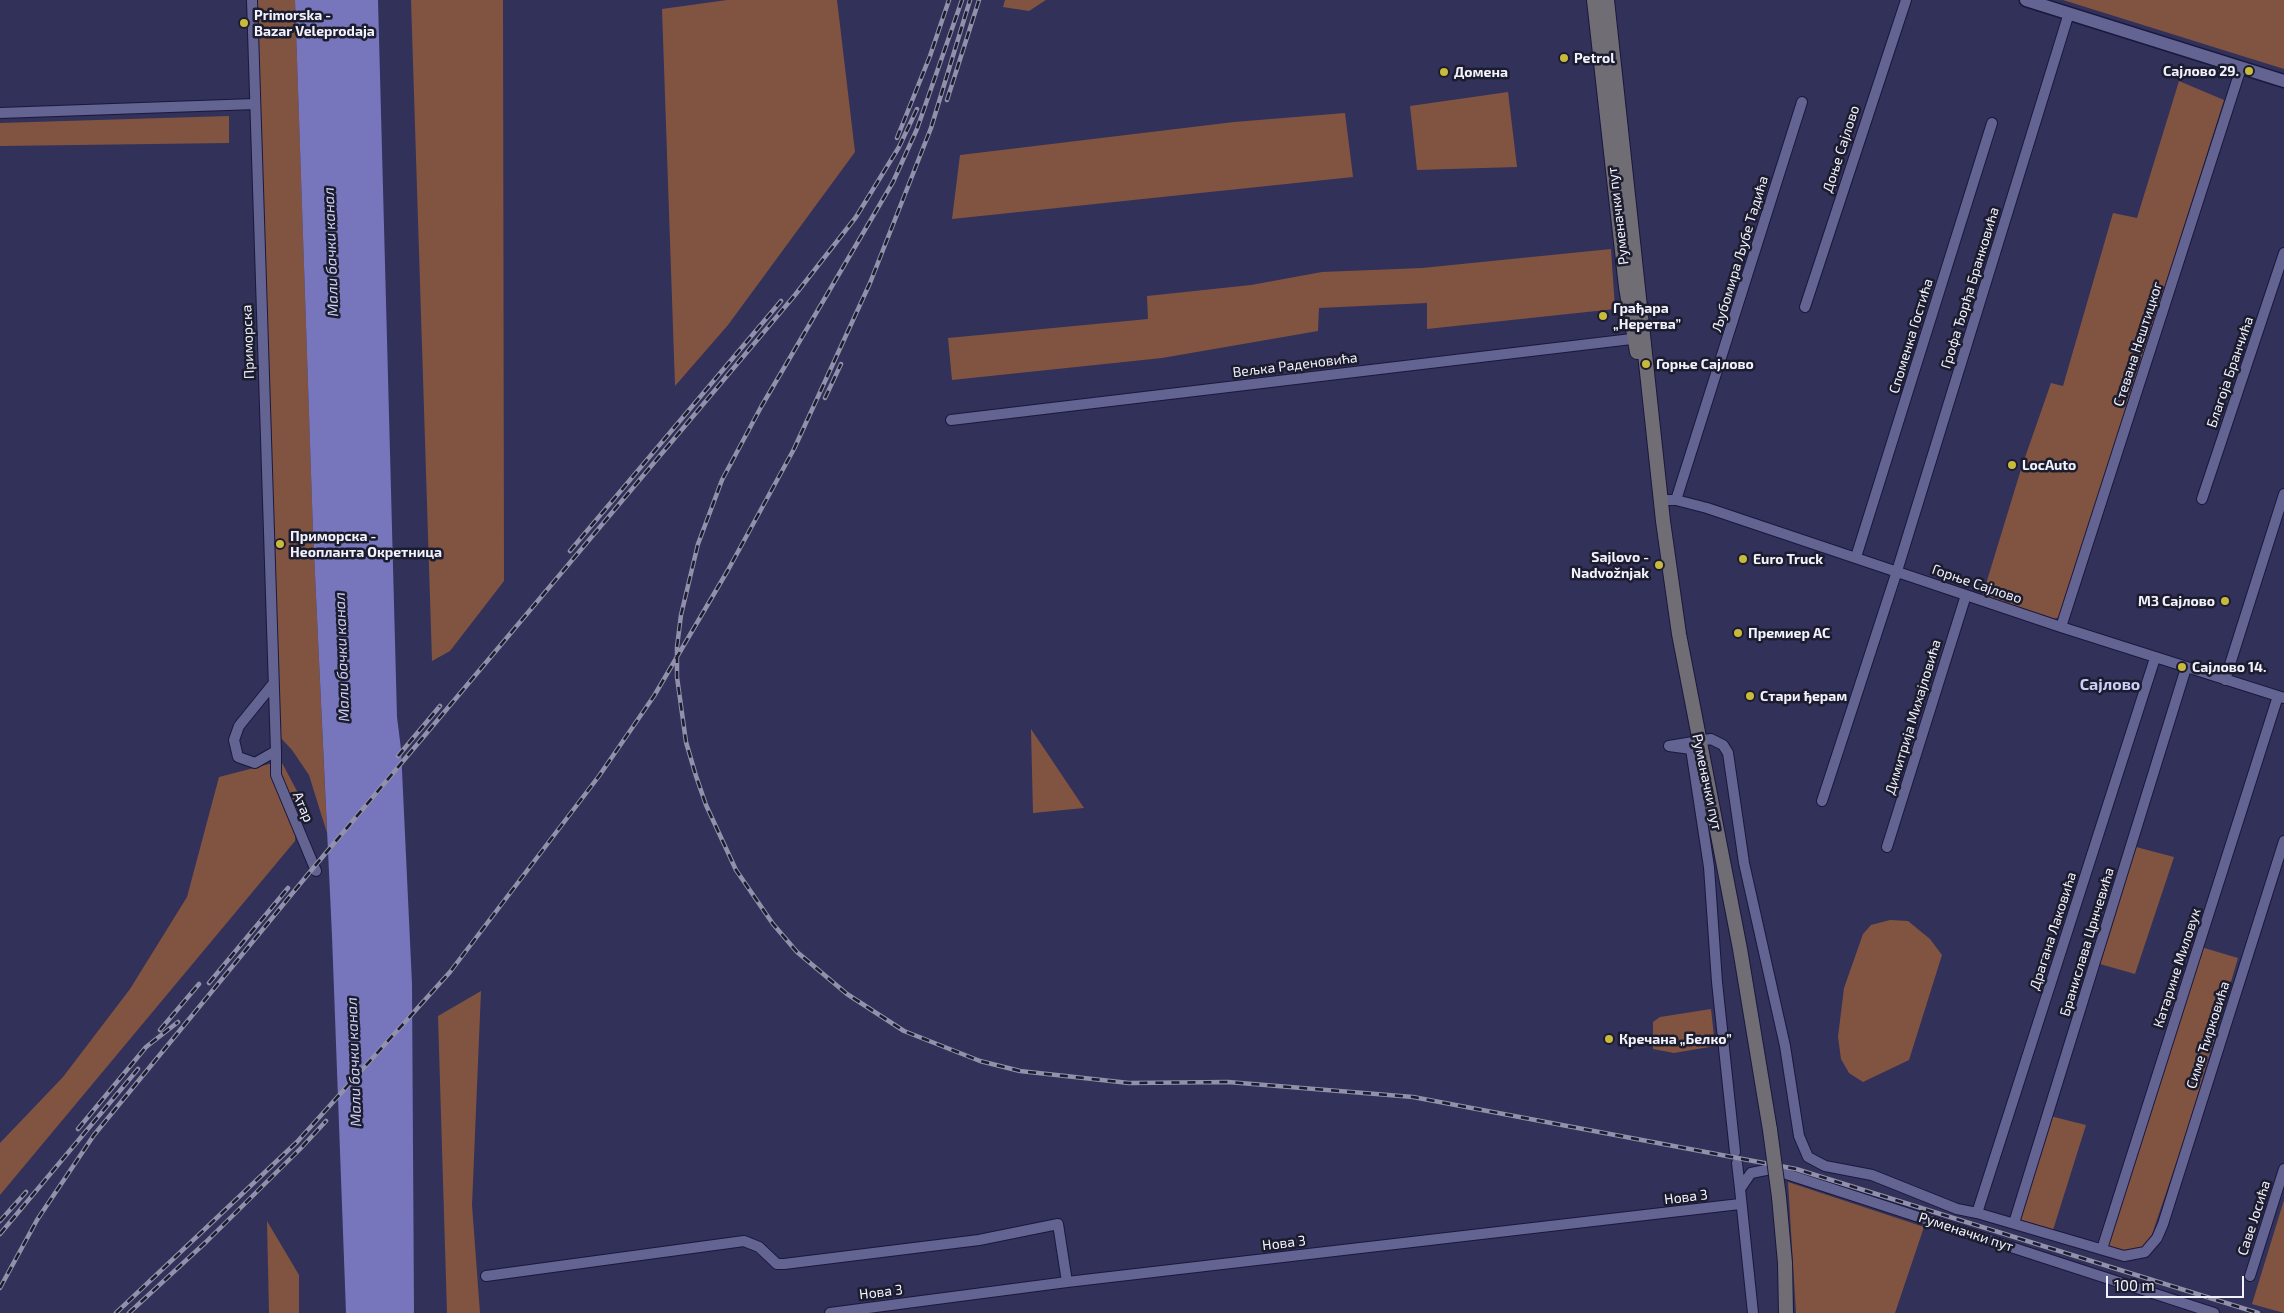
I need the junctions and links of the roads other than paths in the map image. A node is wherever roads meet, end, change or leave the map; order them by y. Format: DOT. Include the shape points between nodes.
graph roads {
  1 [pos="252,0"];
  2 [pos="1594,0"];
  3 [pos="1607,0"];
  4 [pos="1906,0"];
  5 [pos="2026,0"];
  6 [pos="2070,13"];
  7 [pos="2240,68"];
  8 [pos="2284,81"];
  9 [pos="1802,102"];
  10 [pos="255,104"];
  11 [pos="0,113"];
  12 [pos="1992,123"];
  13 [pos="2284,253"];
  14 [pos="1633,291"];
  15 [pos="1805,307"];
  16 [pos="1639,338"];
  17 [pos="951,420"];
  18 [pos="2284,494"];
  19 [pos="2202,499"];
  20 [pos="1660,500"];
  21 [pos="1676,500"];
  22 [pos="1856,557"];
  23 [pos="1897,571"];
  24 [pos="1966,595"];
  25 [pos="2061,628"];
  26 [pos="2154,658"];
  27 [pos="2186,668"];
  28 [pos="2225,680"];
  29 [pos="273,684"];
  30 [pos="2281,697"];
  31 [pos="1698,741"];
  32 [pos="276,751"];
  33 [pos="1822,801"];
  34 [pos="2284,840"];
  35 [pos="1887,847"];
  36 [pos="316,871"];
  37 [pos="1735,1152"];
  38 [pos="1737,1163"];
  39 [pos="2284,1168"];
  40 [pos="1740,1192"];
  41 [pos="1740,1204"];
  42 [pos="1977,1213"];
  43 [pos="2014,1224"];
  44 [pos="2102,1249"];
  45 [pos="486,1276"];
  46 [pos="2250,1276"];
  47 [pos="1067,1282"];
  48 [pos="830,1313"];
  49 [pos="1753,1313"];
  50 [pos="1786,1313"];
  51 [pos="2214,1313"];
  1 -- 10 [label="street, Приморска"];
  2 -- 14 [label="main road, Руменачки пут"];
  3 -- 14 [label="main road, Руменачки пут"];
  4 -- 15 [label="street, Доње Сајлово"];
  5 -- 6 [label="street"];
  6 -- 7 [label="street"];
  6 -- 23 [label="street, Грофа Ђорђа Бранковића"];
  7 -- 8 [label="street"];
  7 -- 25 [label="street, Стевана Нештицког"];
  9 -- 21 [label="street, Љубомира Љубе Тадића"];
  10 -- 11 [label="street"];
  10 -- 29 [label="street, Приморска"];
  12 -- 22 [label="street, Споменка Гостића"];
  13 -- 19 [label="street, Благоја Бранчића"];
  14 -- 16 [label="main road, Руменачки пут"];
  16 -- 17 [label="street, Вељка Раденовића"];
  16 -- 20 [label="main road, Руменачки пут"];
  18 -- 28 [label="street"];
  20 -- 21 [label="street, Горње Сајлово"];
  20 -- 31 [label="main road, Руменачки пут"];
  21 -- 22 [label="street, Горње Сајлово"];
  22 -- 23 [label="street, Горње Сајлово"];
  23 -- 24 [label="street, Горње Сајлово"];
  23 -- 33 [label="street, Грофа Ђорђа Бранковића"];
  24 -- 25 [label="street, Горње Сајлово"];
  24 -- 35 [label="street, Димитрија Михајловића"];
  25 -- 26 [label="street, Горње Сајлово"];
  26 -- 27 [label="street, Горње Сајлово"];
  26 -- 42 [label="street, Драгана Лаковића"];
  27 -- 28 [label="street, Горње Сајлово"];
  27 -- 43 [label="street, Бранислава Црнчевића"];
  28 -- 30 [label="street, Горње Сајлово"];
  29 -- 32 [label="street, Приморска"];
  29 -- 32 [label="street" via="239,726 234,740 238,757 255,763"];
  30 -- 44 [label="street, Катарине Миловук"];
  31 -- 37 [label="street" via="1668,746 1692,749 1709,867"];
  31 -- 42 [label="street" via="1711,739 1723,744 1729,757 1744,863 1785,1046 1799,1136 1806,1154 1819,1164 1872,1175 1957,1209"];
  31 -- 50 [label="main road, Руменачки пут, bridge" via="1743,966 1770,1130 1785,1263"];
  32 -- 36 [label="street, Атар" via="276,775 281,790"];
  34 -- 44 [label="street, Симе Ћирковића" via="2157,1238 2140,1254 2124,1256"];
  38 -- 40 [label="street"];
  39 -- 46 [label="street, Саве Јосића"];
  40 -- 41 [label="street"];
  40 -- 51 [label="street, Руменачки пут" via="1742,1182 1751,1173 1781,1171"];
  41 -- 47 [label="street, Нова 3"];
  41 -- 49 [label="street"];
  42 -- 43 [label="street"];
  43 -- 44 [label="street"];
  45 -- 47 [label="street" via="744,1241 759,1246 777,1264 784,1264 979,1240 1058,1224"];
  47 -- 48 [label="street, Нова 3"];
}
